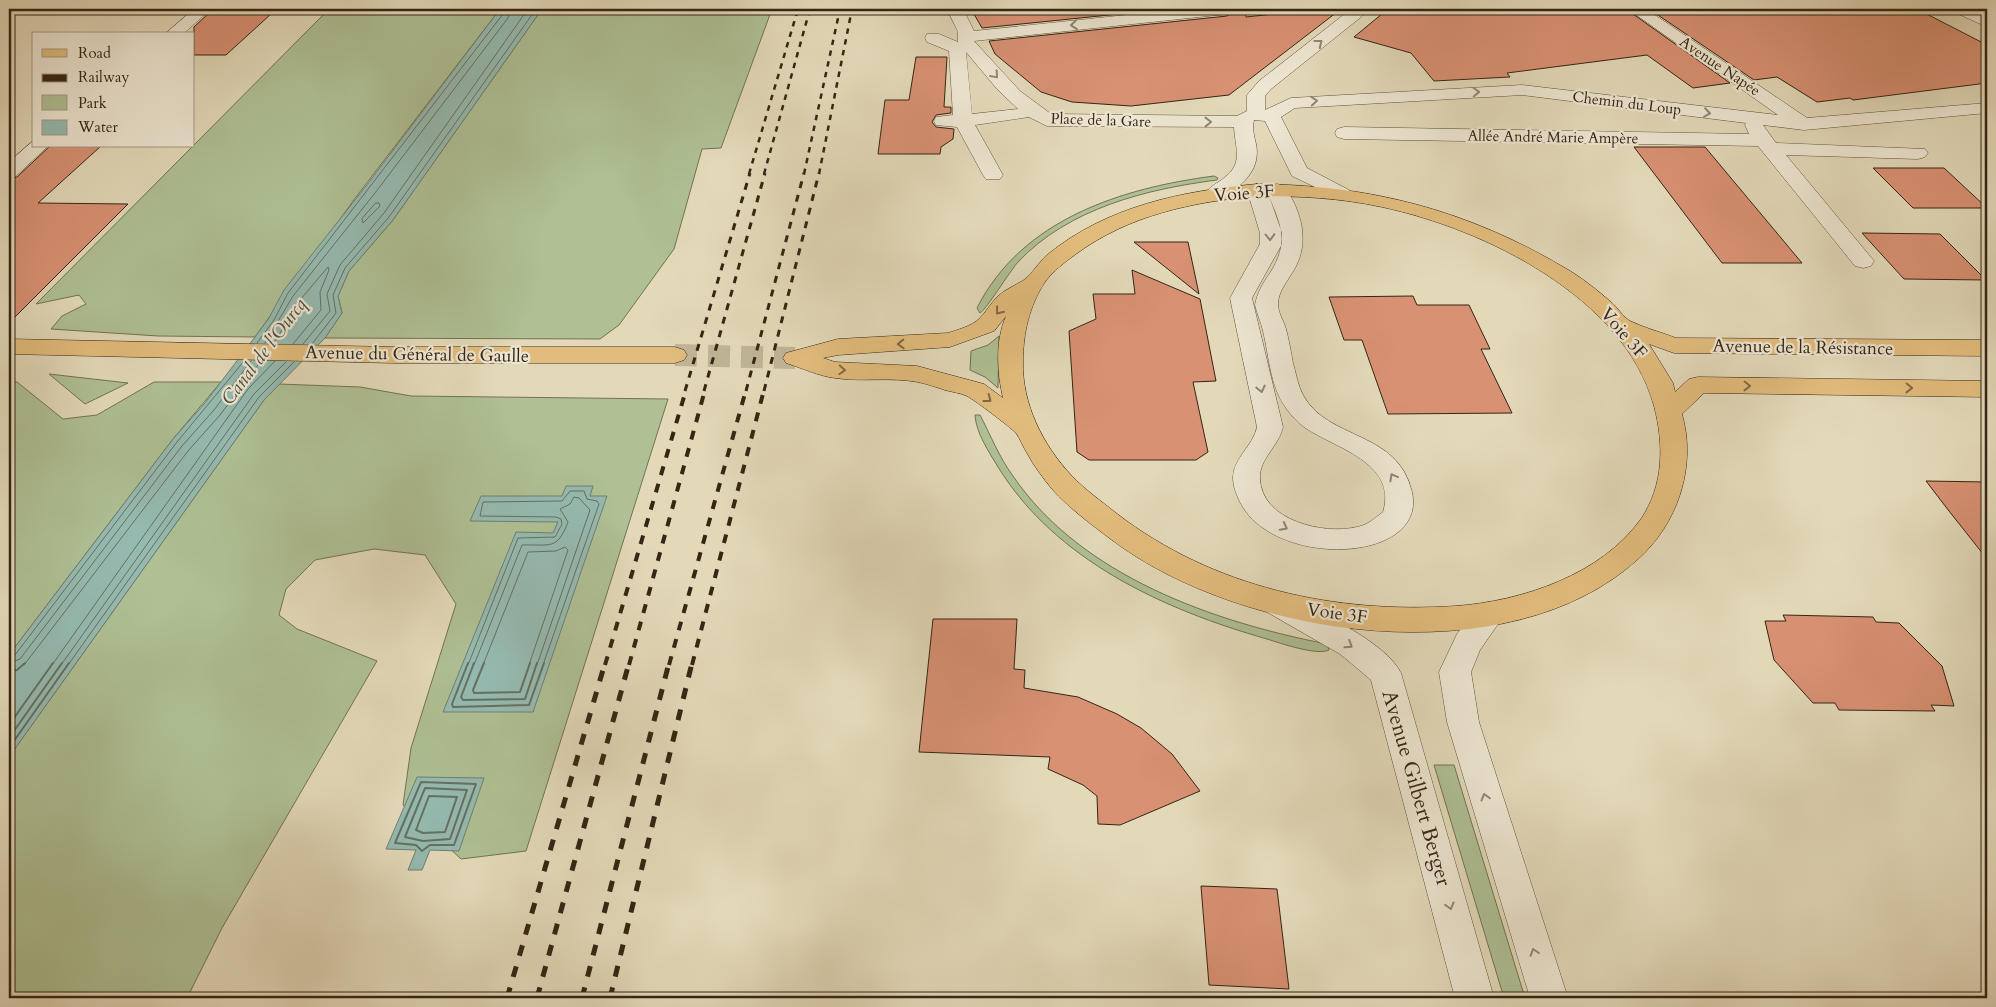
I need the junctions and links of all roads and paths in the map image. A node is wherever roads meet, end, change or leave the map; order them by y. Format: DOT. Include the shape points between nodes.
graph roads {
  1 [pos="203,9"];
  2 [pos="954,9"];
  3 [pos="1226,9"];
  4 [pos="1359,9"];
  5 [pos="1636,9"];
  6 [pos="1960,9"];
  7 [pos="1987,22"];
  8 [pos="175,32"];
  9 [pos="933,38"];
  10 [pos="962,44"];
  11 [pos="1987,108"];
  12 [pos="1963,111"];
  13 [pos="1022,114"];
  14 [pos="1256,117"];
  15 [pos="1752,119"];
  16 [pos="943,121"];
  17 [pos="963,122"];
  18 [pos="1804,124"];
  19 [pos="1987,126"];
  20 [pos="1344,133"];
  21 [pos="1766,145"];
  22 [pos="37,148"];
  23 [pos="1918,153"];
  24 [pos="9,172"];
  25 [pos="993,175"];
  26 [pos="1267,190"];
  27 [pos="1216,193"];
  28 [pos="1342,194"];
  29 [pos="1863,261"];
  30 [pos="1035,280"];
  31 [pos="1622,326"];
  32 [pos="9,346"];
  33 [pos="1987,348"];
  34 [pos="675,355"];
  35 [pos="1987,389"];
  36 [pos="1671,409"];
  37 [pos="1024,427"];
  38 [pos="1276,603"];
  39 [pos="1490,614"];
  40 [pos="1475,998"];
  41 [pos="1549,998"];
  1 -- 8 [label="street"];
  2 -- 10 [label="street" via="963,24"];
  3 -- 10 [label="street, one-way"];
  14 -- 4 [label="street, one-way" via="1256,95 1265,85"];
  5 -- 18 [label="street, Avenue Napée"];
  6 -- 7 [label="street"];
  9 -- 10 [label="street"];
  10 -- 14 [label="street, Place de la Gare, one-way" via="966,42 1010,92 1032,112 1047,120"];
  10 -- 17 [label="street"];
  11 -- 12 [label="street, Chemin du Loup"];
  12 -- 18 [label="street, Chemin du Loup"];
  12 -- 19 [label="street"];
  13 -- 17 [label="street"];
  14 -- 15 [label="street, Chemin du Loup, one-way" via="1291,103 1522,90"];
  14 -- 27 [label="street" via="1244,170"];
  14 -- 28 [label="street" via="1272,117 1299,172"];
  15 -- 18 [label="street, Chemin du Loup"];
  15 -- 21 [label="street" via="1756,132"];
  16 -- 17 [label="street"];
  17 -- 25 [label="street"];
  20 -- 21 [label="street, Allée André Marie Ampère"];
  21 -- 23 [label="street, Allée André Marie Ampère"];
  21 -- 29 [label="street"];
  22 -- 24 [label="street"];
  26 -- 26 [label="street, one-way" via="1271,244 1241,298 1270,426 1269,438 1250,459 1246,475 1249,492 1260,510 1279,526 1304,537 1336,541 1366,537 1379,532 1394,518 1400,501 1397,483 1386,465 1369,451 1311,421 1292,399 1267,303 1293,247 1293,232"];
  26 -- 27 [label="main road, Voie 3F"];
  26 -- 28 [label="main road, Voie 3F"];
  27 -- 30 [label="main road, Voie 3F" via="1172,202 1093,232 1062,254"];
  28 -- 31 [label="main road, Voie 3F" via="1431,213 1516,248 1555,270"];
  30 -- 37 [label="main road, Voie 3F" via="1014,323 1009,373"];
  30 -- 37 [label="main road, one-way" via="1007,300 986,326 950,340 838,347 795,358 834,370 917,374 975,390"];
  31 -- 33 [label="main road, Avenue de la Résistance" via="1674,345"];
  31 -- 36 [label="main road, Voie 3F" via="1651,366"];
  32 -- 34 [label="main road, Avenue du Général de Gaulle" via="393,355"];
  36 -- 35 [label="main road, one-way" via="1698,385"];
  36 -- 39 [label="main road, Voie 3F" via="1677,451 1668,494 1646,534 1608,568 1555,596"];
  37 -- 38 [label="main road, Voie 3F" via="1059,480 1114,529 1188,572"];
  38 -- 39 [label="main road, Voie 3F" via="1338,616 1400,621 1446,620"];
  38 -- 40 [label="street, Avenue Gilbert Berger, one-way" via="1351,645 1385,673"];
  41 -- 39 [label="street, one-way" via="1463,722 1456,680 1455,672 1468,643"];
}
